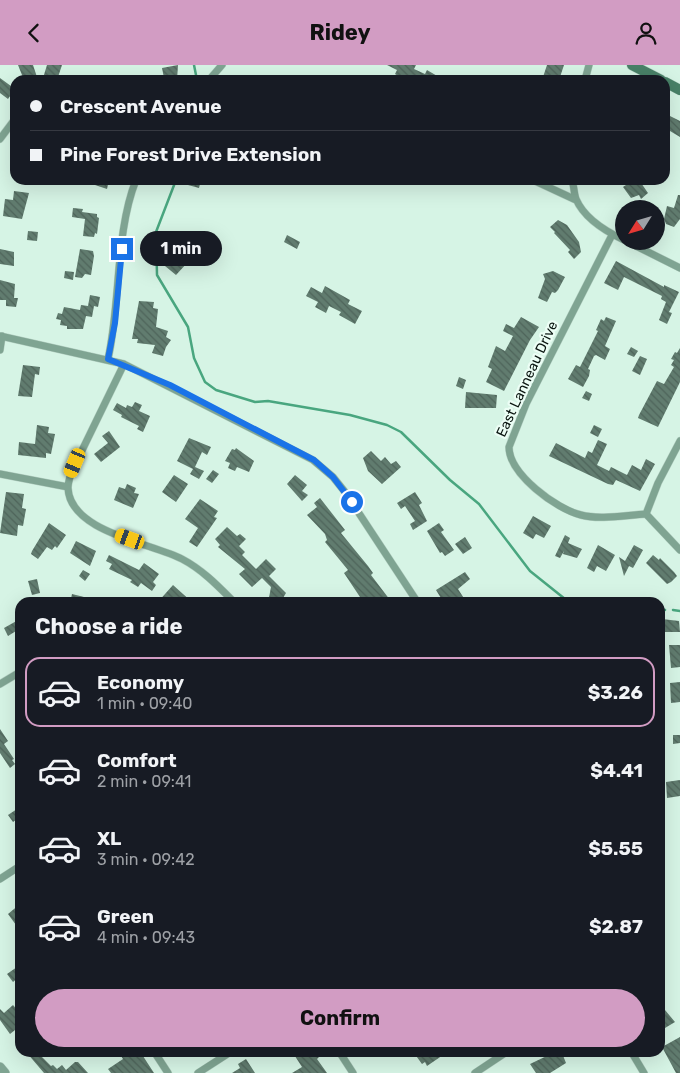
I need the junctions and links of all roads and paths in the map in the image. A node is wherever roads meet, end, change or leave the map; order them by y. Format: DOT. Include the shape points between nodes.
graph roads {
  1 [pos="222,65"];
  2 [pos="632,65"];
  3 [pos="213,75"];
  4 [pos="651,75"];
  5 [pos="10,126"];
  6 [pos="0,139"];
  7 [pos="135,185"];
  8 [pos="544,185"];
  9 [pos="573,185"];
  10 [pos="576,200"];
  11 [pos="612,235"];
  12 [pos="615,236"];
  13 [pos="643,250"];
  14 [pos="680,268"];
  15 [pos="1,336"];
  16 [pos="0,350"];
  17 [pos="108,359"];
  18 [pos="124,364"];
  19 [pos="680,441"];
  20 [pos="0,474"];
  21 [pos="68,487"];
  22 [pos="646,514"];
  23 [pos="680,550"];
  24 [pos="229,597"];
  25 [pos="414,597"];
  26 [pos="15,675"];
  27 [pos="0,685"];
  28 [pos="15,869"];
  29 [pos="0,879"];
  30 [pos="158,1057"];
  31 [pos="223,1057"];
  32 [pos="343,1057"];
  33 [pos="499,1057"];
  34 [pos="634,1057"];
  35 [pos="0,1067"];
  36 [pos="5,1073"];
  37 [pos="168,1073"];
  38 [pos="198,1073"];
  39 [pos="353,1073"];
  40 [pos="474,1073"];
  41 [pos="644,1073"];
  1 -- 3 [label="street"];
  2 -- 4 [label="main road"];
  5 -- 6 [label="street"];
  7 -- 17 [label="street" via="124,231"];
  8 -- 10 [label="street"];
  9 -- 10 [label="street"];
  10 -- 11 [label="street"];
  11 -- 12 [label="street"];
  11 -- 22 [label="street, East Lanneau Drive" via="526,404 509,453 532,484 550,500 570,511 590,517"];
  13 -- 14 [label="street"];
  15 -- 16 [label="street"];
  15 -- 17 [label="street"];
  17 -- 18 [label="street"];
  18 -- 21 [label="street" via="75,463"];
  18 -- 25 [label="street" via="293,448 323,467 345,492"];
  19 -- 22 [label="street"];
  20 -- 21 [label="street"];
  21 -- 24 [label="street" via="75,507 91,524 180,558 203,572"];
  22 -- 23 [label="street"];
  26 -- 27 [label="street"];
  28 -- 29 [label="street"];
  30 -- 37 [label="street"];
  31 -- 38 [label="street"];
  32 -- 39 [label="street"];
  33 -- 40 [label="street"];
  34 -- 41 [label="street"];
  35 -- 36 [label="street"];
}
